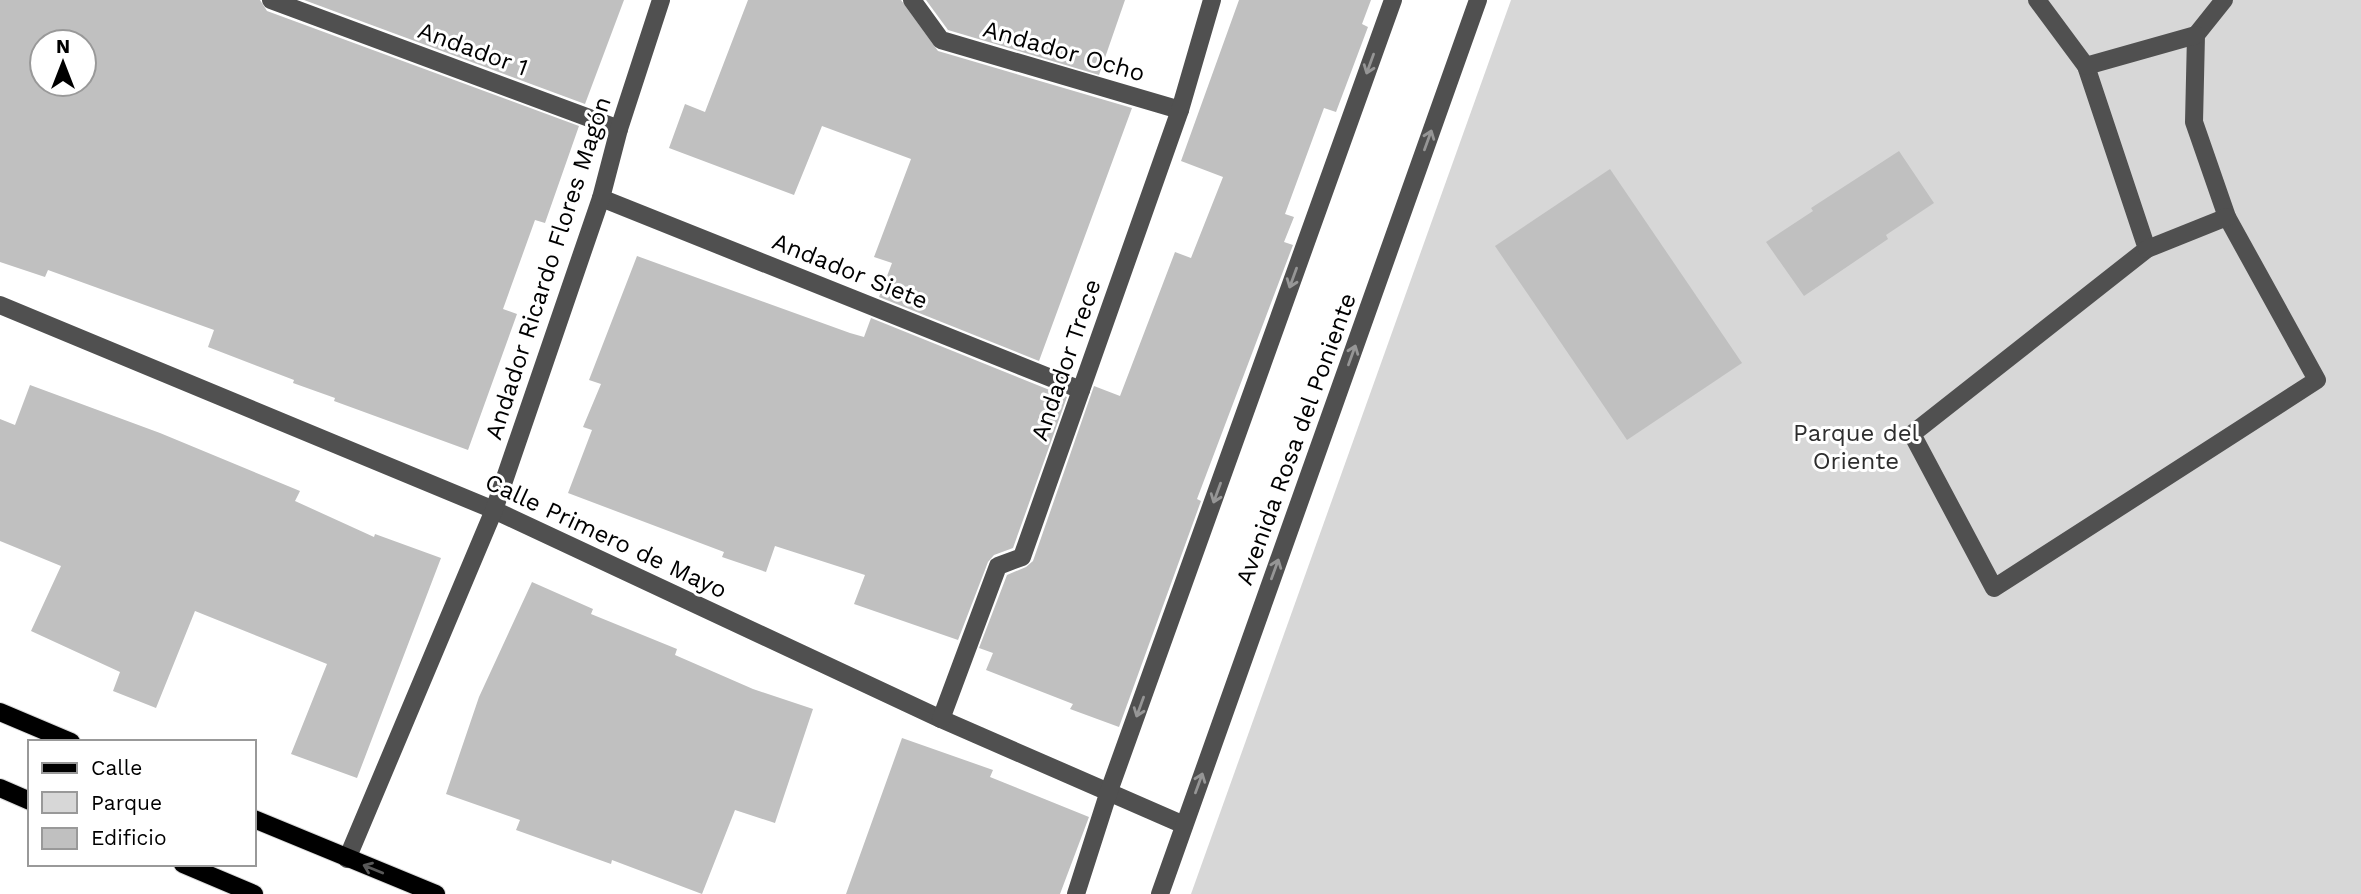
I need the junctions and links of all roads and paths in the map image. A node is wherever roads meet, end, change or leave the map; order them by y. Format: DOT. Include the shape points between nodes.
graph roads {
  1 [pos="271,0"];
  2 [pos="661,0"];
  3 [pos="912,0"];
  4 [pos="1212,0"];
  5 [pos="1393,0"];
  6 [pos="1478,0"];
  7 [pos="2037,0"];
  8 [pos="2224,0"];
  9 [pos="2196,35"];
  10 [pos="2086,66"];
  11 [pos="1180,110"];
  12 [pos="619,129"];
  13 [pos="601,198"];
  14 [pos="2227,217"];
  15 [pos="2147,249"];
  16 [pos="0,306"];
  17 [pos="1081,390"];
  18 [pos="494,510"];
  19 [pos="0,712"];
  20 [pos="942,719"];
  21 [pos="66,740"];
  22 [pos="0,788"];
  23 [pos="1110,791"];
  24 [pos="28,800"];
  25 [pos="256,820"];
  26 [pos="1184,825"];
  27 [pos="347,859"];
  28 [pos="188,866"];
  29 [pos="254,894"];
  30 [pos="436,894"];
  31 [pos="1076,894"];
  32 [pos="1160,894"];
  1 -- 12 [label="street, Andador 1"];
  2 -- 12 [label="street, Andador Ricardo Flores Magón"];
  3 -- 11 [label="street, Andador Ocho" via="941,40"];
  4 -- 11 [label="street, Andador Trece"];
  5 -- 23 [label="street, one-way"];
  26 -- 6 [label="street, Avenida Rosa del Poniente, one-way"];
  7 -- 10 [label="street"];
  8 -- 9 [label="street"];
  9 -- 10 [label="street"];
  9 -- 14 [label="street" via="2193,122"];
  10 -- 15 [label="street"];
  11 -- 17 [label="street, Andador Trece"];
  12 -- 13 [label="street, Andador Ricardo Flores Magón"];
  13 -- 17 [label="street, Andador Siete"];
  13 -- 18 [label="street, Andador Ricardo Flores Magón"];
  14 -- 15 [label="street"];
  14 -- 15 [label="street" via="2316,380 1994,588 1912,434"];
  16 -- 18 [label="street, Calle Primero de Mayo"];
  17 -- 20 [label="street, Andador Trece" via="1022,556 998,566"];
  18 -- 20 [label="street, Calle Primero de Mayo"];
  18 -- 27 [label="street, Andador Ricardo Flores Magón"];
  19 -- 21 [label="main road"];
  20 -- 23 [label="street, Calle Primero de Mayo"];
  22 -- 24 [label="main road"];
  23 -- 26 [label="street, Calle Primero de Mayo"];
  23 -- 31 [label="street"];
  25 -- 27 [label="main road"];
  26 -- 32 [label="street, Avenida Rosa del Poniente"];
  30 -- 27 [label="main road, one-way"];
  28 -- 29 [label="main road"];
}
